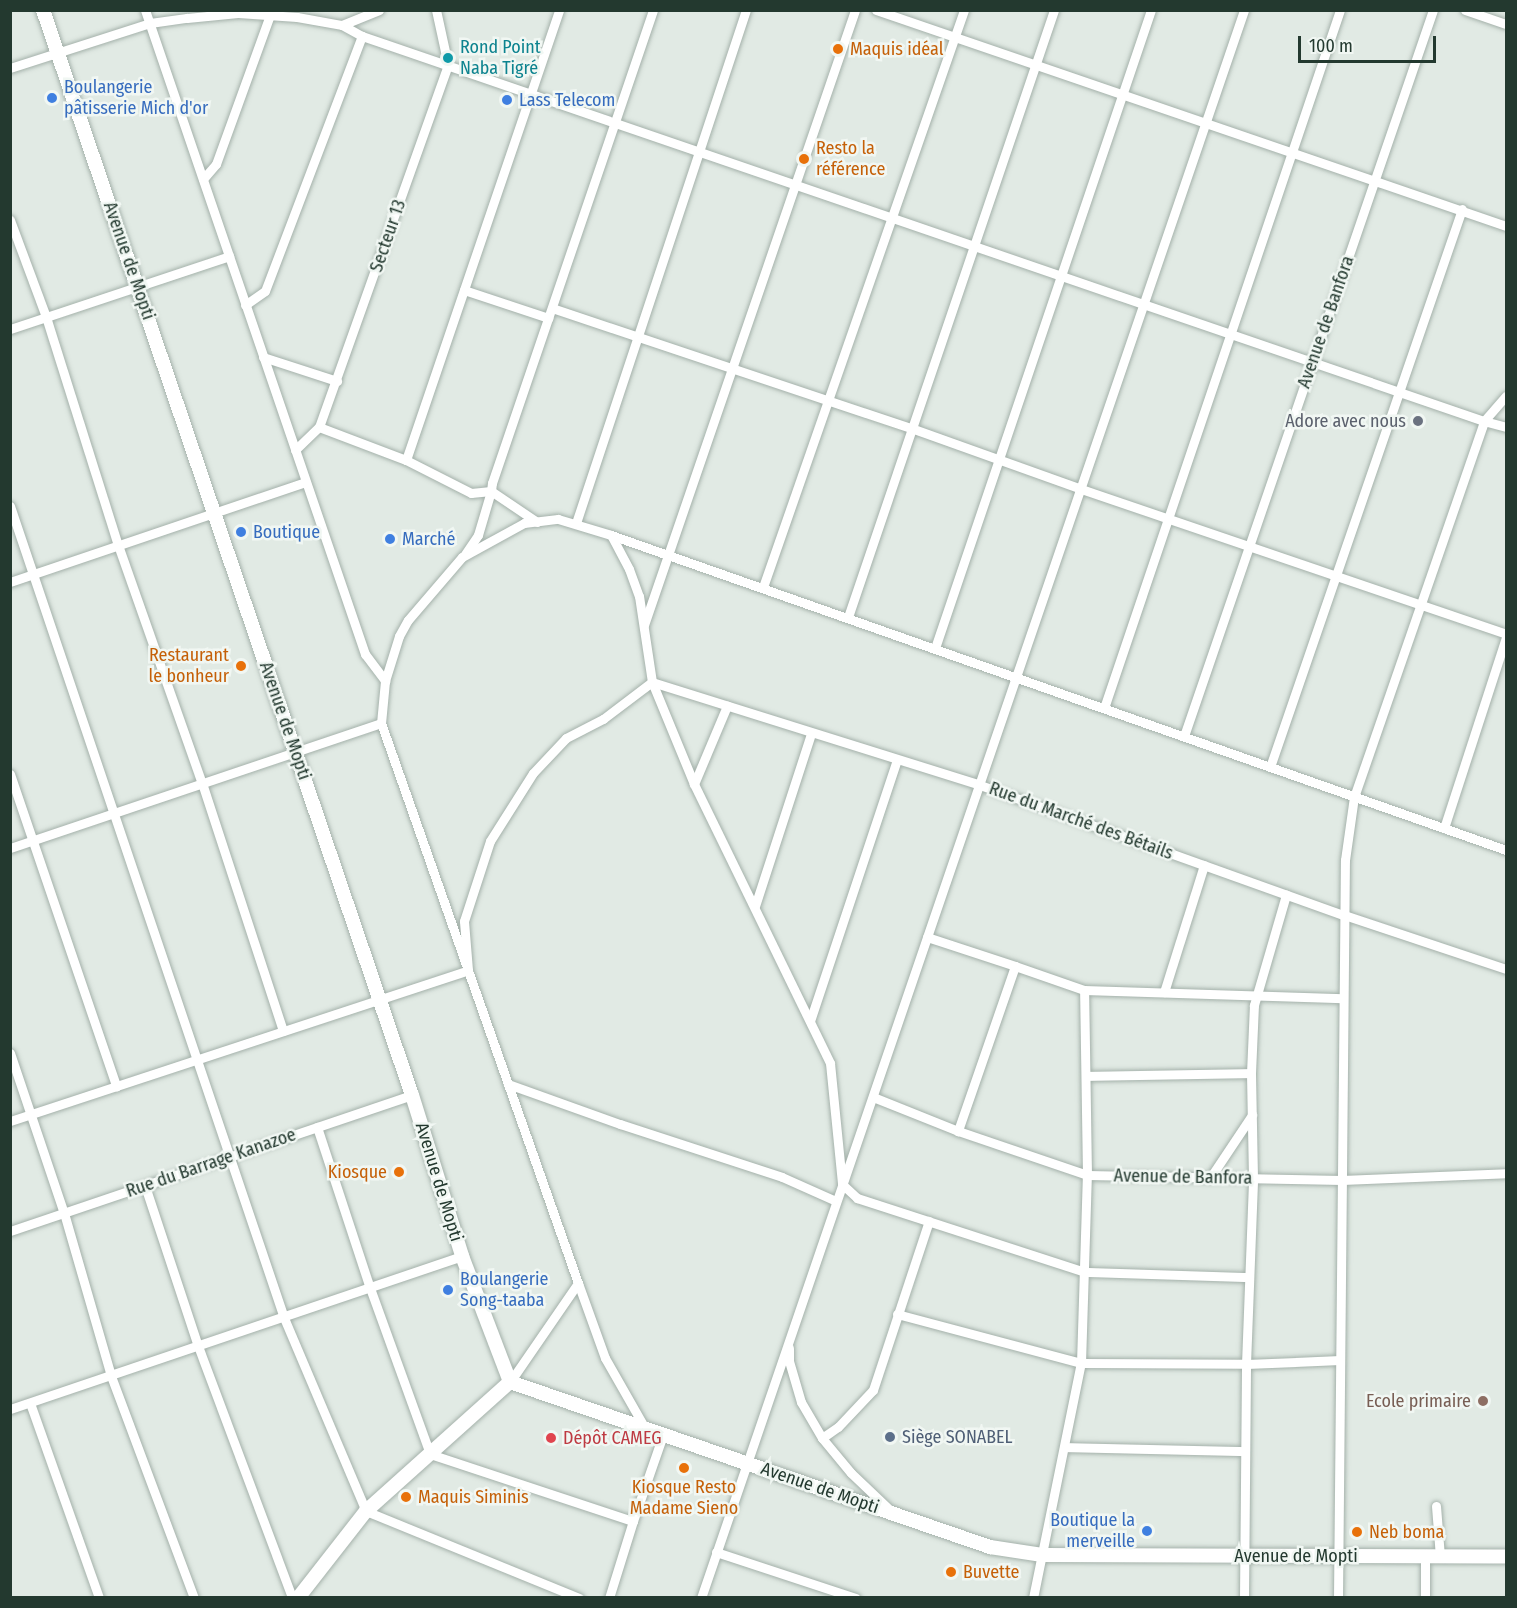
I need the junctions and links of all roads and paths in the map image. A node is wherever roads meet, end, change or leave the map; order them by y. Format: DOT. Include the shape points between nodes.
graph roads {
  1 [pos="43,10"];
  2 [pos="145,10"];
  3 [pos="379,10"];
  4 [pos="436,10"];
  5 [pos="559,10"];
  6 [pos="653,10"];
  7 [pos="746,10"];
  8 [pos="855,10"];
  9 [pos="876,10"];
  10 [pos="964,10"];
  11 [pos="1054,10"];
  12 [pos="1151,10"];
  13 [pos="1244,10"];
  14 [pos="1340,10"];
  15 [pos="1433,10"];
  16 [pos="1465,10"];
  17 [pos="270,15"];
  18 [pos="150,23"];
  19 [pos="1506,24"];
  20 [pos="342,26"];
  21 [pos="362,36"];
  22 [pos="955,38"];
  23 [pos="57,52"];
  24 [pos="448,65"];
  25 [pos="1036,65"];
  26 [pos="10,68"];
  27 [pos="532,94"];
  28 [pos="1123,94"];
  29 [pos="1204,121"];
  30 [pos="615,122"];
  31 [pos="701,152"];
  32 [pos="1292,152"];
  33 [pos="203,179"];
  34 [pos="1375,180"];
  35 [pos="795,184"];
  36 [pos="1462,209"];
  37 [pos="891,218"];
  38 [pos="10,220"];
  39 [pos="1506,226"];
  40 [pos="973,246"];
  41 [pos="229,256"];
  42 [pos="1062,275"];
  43 [pos="137,286"];
  44 [pos="464,290"];
  45 [pos="1144,304"];
  46 [pos="245,305"];
  47 [pos="550,313"];
  48 [pos="46,317"];
  49 [pos="10,329"];
  50 [pos="1230,334"];
  51 [pos="638,338"];
  52 [pos="264,357"];
  53 [pos="1312,362"];
  54 [pos="732,370"];
  55 [pos="337,381"];
  56 [pos="1399,392"];
  57 [pos="1506,396"];
  58 [pos="826,402"];
  59 [pos="1484,421"];
  60 [pos="319,427"];
  61 [pos="1506,427"];
  62 [pos="911,428"];
  63 [pos="295,450"];
  64 [pos="406,459"];
  65 [pos="999,459"];
  66 [pos="306,482"];
  67 [pos="1081,489"];
  68 [pos="491,491"];
  69 [pos="10,506"];
  70 [pos="214,513"];
  71 [pos="1168,519"];
  72 [pos="537,522"];
  73 [pos="576,523"];
  74 [pos="611,535"];
  75 [pos="118,545"];
  76 [pos="1249,547"];
  77 [pos="669,554"];
  78 [pos="462,557"];
  79 [pos="33,574"];
  80 [pos="1335,576"];
  81 [pos="10,582"];
  82 [pos="763,587"];
  83 [pos="1420,605"];
  84 [pos="848,617"];
  85 [pos="644,628"];
  86 [pos="1506,636"];
  87 [pos="934,648"];
  88 [pos="1016,677"];
  89 [pos="385,681"];
  90 [pos="652,682"];
  91 [pos="727,706"];
  92 [pos="1104,708"];
  93 [pos="381,723"];
  94 [pos="811,734"];
  95 [pos="1184,736"];
  96 [pos="295,752"];
  97 [pos="897,760"];
  98 [pos="1270,767"];
  99 [pos="10,774"];
  100 [pos="202,783"];
  101 [pos="694,784"];
  102 [pos="980,785"];
  103 [pos="1354,796"];
  104 [pos="116,812"];
  105 [pos="1444,828"];
  106 [pos="32,841"];
  107 [pos="10,848"];
  108 [pos="1506,850"];
  109 [pos="1204,865"];
  110 [pos="1286,895"];
  111 [pos="755,906"];
  112 [pos="1344,915"];
  113 [pos="927,937"];
  114 [pos="1015,966"];
  115 [pos="1506,969"];
  116 [pos="468,970"];
  117 [pos="1084,990"];
  118 [pos="1164,992"];
  119 [pos="1257,995"];
  120 [pos="379,998"];
  121 [pos="1343,998"];
  122 [pos="810,1021"];
  123 [pos="283,1031"];
  124 [pos="10,1053"];
  125 [pos="196,1059"];
  126 [pos="1251,1073"];
  127 [pos="1086,1076"];
  128 [pos="508,1084"];
  129 [pos="116,1086"];
  130 [pos="412,1095"];
  131 [pos="873,1097"];
  132 [pos="31,1114"];
  133 [pos="1252,1115"];
  134 [pos="10,1121"];
  135 [pos="317,1127"];
  136 [pos="958,1131"];
  137 [pos="228,1157"];
  138 [pos="1506,1173"];
  139 [pos="1087,1175"];
  140 [pos="1210,1178"];
  141 [pos="1253,1178"];
  142 [pos="1342,1180"];
  143 [pos="842,1184"];
  144 [pos="146,1186"];
  145 [pos="836,1201"];
  146 [pos="64,1214"];
  147 [pos="929,1221"];
  148 [pos="10,1232"];
  149 [pos="462,1256"];
  150 [pos="1085,1272"];
  151 [pos="1247,1277"];
  152 [pos="578,1283"];
  153 [pos="370,1288"];
  154 [pos="897,1314"];
  155 [pos="284,1318"];
  156 [pos="789,1339"];
  157 [pos="198,1346"];
  158 [pos="1340,1360"];
  159 [pos="1081,1363"];
  160 [pos="1246,1364"];
  161 [pos="111,1376"];
  162 [pos="510,1382"];
  163 [pos="30,1403"];
  164 [pos="10,1409"];
  165 [pos="645,1428"];
  166 [pos="663,1435"];
  167 [pos="822,1438"];
  168 [pos="1065,1447"];
  169 [pos="1245,1451"];
  170 [pos="430,1454"];
  171 [pos="747,1463"];
  172 [pos="1436,1506"];
  173 [pos="366,1510"];
  174 [pos="895,1514"];
  175 [pos="633,1521"];
  176 [pos="716,1552"];
  177 [pos="1042,1555"];
  178 [pos="1244,1556"];
  179 [pos="1339,1556"];
  180 [pos="1433,1557"];
  181 [pos="1506,1557"];
  182 [pos="99,1598"];
  183 [pos="194,1598"];
  184 [pos="292,1598"];
  185 [pos="298,1598"];
  186 [pos="579,1598"];
  187 [pos="609,1598"];
  188 [pos="700,1598"];
  189 [pos="856,1598"];
  190 [pos="1033,1598"];
  191 [pos="1244,1598"];
  192 [pos="1338,1598"];
  193 [pos="1425,1598"];
  1 -- 23 [label="street, Avenue de Mopti"];
  2 -- 18 [label="street"];
  3 -- 20 [label="street"];
  4 -- 24 [label="street"];
  5 -- 27 [label="street"];
  6 -- 30 [label="street"];
  7 -- 31 [label="street"];
  8 -- 35 [label="street"];
  9 -- 22 [label="street"];
  10 -- 22 [label="street"];
  11 -- 25 [label="street"];
  12 -- 28 [label="street"];
  13 -- 29 [label="street"];
  14 -- 32 [label="street"];
  15 -- 34 [label="street, Avenue de Banfora"];
  16 -- 19 [label="street"];
  17 -- 18 [label="street" via="238,13"];
  17 -- 20 [label="street"];
  17 -- 33 [label="street" via="216,164"];
  18 -- 23 [label="street"];
  18 -- 33 [label="street"];
  20 -- 21 [label="street"];
  21 -- 24 [label="street"];
  21 -- 46 [label="street" via="266,291"];
  22 -- 25 [label="street"];
  22 -- 37 [label="street"];
  23 -- 26 [label="street"];
  23 -- 43 [label="street, Avenue de Mopti"];
  24 -- 27 [label="street"];
  24 -- 55 [label="street, Secteur 13"];
  25 -- 28 [label="street"];
  25 -- 40 [label="street"];
  27 -- 30 [label="street"];
  27 -- 44 [label="street"];
  28 -- 29 [label="street"];
  28 -- 42 [label="street"];
  29 -- 32 [label="street"];
  29 -- 45 [label="street"];
  30 -- 31 [label="street"];
  30 -- 47 [label="street"];
  31 -- 35 [label="street"];
  31 -- 51 [label="street"];
  32 -- 34 [label="street"];
  32 -- 50 [label="street"];
  33 -- 41 [label="street"];
  34 -- 36 [label="street"];
  34 -- 53 [label="street, Avenue de Banfora"];
  35 -- 37 [label="street"];
  35 -- 54 [label="street"];
  36 -- 39 [label="street"];
  36 -- 56 [label="street"];
  37 -- 40 [label="street"];
  37 -- 58 [label="street"];
  38 -- 48 [label="street"];
  40 -- 42 [label="street"];
  40 -- 62 [label="street"];
  41 -- 43 [label="street"];
  41 -- 46 [label="street"];
  42 -- 45 [label="street"];
  42 -- 65 [label="street"];
  43 -- 48 [label="street"];
  43 -- 70 [label="street, Avenue de Mopti"];
  44 -- 47 [label="street"];
  44 -- 64 [label="street"];
  45 -- 50 [label="street"];
  45 -- 67 [label="street"];
  46 -- 52 [label="street"];
  47 -- 51 [label="street"];
  47 -- 68 [label="street"];
  48 -- 49 [label="street"];
  48 -- 75 [label="street"];
  50 -- 53 [label="street"];
  50 -- 71 [label="street"];
  51 -- 54 [label="street"];
  51 -- 73 [label="street"];
  52 -- 55 [label="street"];
  52 -- 63 [label="street"];
  53 -- 56 [label="street"];
  53 -- 76 [label="street, Avenue de Banfora"];
  54 -- 58 [label="street"];
  54 -- 77 [label="street"];
  55 -- 60 [label="street, Secteur 13"];
  56 -- 59 [label="street"];
  56 -- 80 [label="street"];
  57 -- 59 [label="street"];
  58 -- 62 [label="street"];
  58 -- 82 [label="street"];
  59 -- 61 [label="street"];
  59 -- 83 [label="street"];
  60 -- 63 [label="street, Secteur 13"];
  60 -- 64 [label="street"];
  62 -- 65 [label="street"];
  62 -- 84 [label="street"];
  63 -- 66 [label="street"];
  64 -- 68 [label="street" via="471,493"];
  65 -- 67 [label="street"];
  65 -- 87 [label="street"];
  66 -- 70 [label="street"];
  66 -- 89 [label="street" via="365,654"];
  67 -- 71 [label="street"];
  67 -- 88 [label="street"];
  68 -- 72 [label="street"];
  68 -- 78 [label="street" via="478,535"];
  69 -- 79 [label="street"];
  70 -- 75 [label="street"];
  70 -- 96 [label="street, Avenue de Mopti"];
  71 -- 76 [label="street"];
  71 -- 92 [label="street"];
  72 -- 73 [label="street" via="558,519"];
  72 -- 78 [label="street" via="512,528"];
  73 -- 74 [label="street"];
  74 -- 77 [label="street"];
  74 -- 85 [label="street" via="629,568"];
  75 -- 79 [label="street"];
  75 -- 100 [label="street"];
  76 -- 80 [label="street"];
  76 -- 95 [label="street, Avenue de Banfora"];
  77 -- 82 [label="street"];
  77 -- 85 [label="street"];
  78 -- 89 [label="street" via="408,620"];
  79 -- 81 [label="street"];
  79 -- 104 [label="street"];
  80 -- 83 [label="street"];
  80 -- 98 [label="street"];
  82 -- 84 [label="street"];
  83 -- 86 [label="street"];
  83 -- 103 [label="street"];
  84 -- 87 [label="street"];
  85 -- 90 [label="street"];
  86 -- 105 [label="street"];
  87 -- 88 [label="street"];
  88 -- 92 [label="street"];
  88 -- 102 [label="street"];
  89 -- 93 [label="street"];
  90 -- 91 [label="street, Rue du Marché des Bétails"];
  90 -- 101 [label="street"];
  90 -- 116 [label="street" via="603,719 566,738 533,773 490,841 464,921"];
  91 -- 94 [label="street, Rue du Marché des Bétails"];
  91 -- 101 [label="street"];
  92 -- 95 [label="street"];
  93 -- 96 [label="street"];
  93 -- 116 [label="street"];
  94 -- 97 [label="street, Rue du Marché des Bétails"];
  94 -- 111 [label="street"];
  95 -- 98 [label="street"];
  96 -- 100 [label="street"];
  96 -- 120 [label="street, Avenue de Mopti"];
  97 -- 102 [label="street, Rue du Marché des Bétails"];
  97 -- 122 [label="street"];
  98 -- 103 [label="street"];
  99 -- 106 [label="street"];
  100 -- 104 [label="street"];
  100 -- 123 [label="street"];
  101 -- 111 [label="street"];
  102 -- 109 [label="street, Rue du Marché des Bétails"];
  102 -- 113 [label="street"];
  103 -- 105 [label="street"];
  103 -- 112 [label="street" via="1345,860"];
  104 -- 106 [label="street"];
  104 -- 125 [label="street"];
  105 -- 108 [label="street"];
  106 -- 107 [label="street"];
  106 -- 129 [label="street"];
  109 -- 110 [label="street, Rue du Marché des Bétails"];
  109 -- 118 [label="street"];
  110 -- 112 [label="street, Rue du Marché des Bétails"];
  110 -- 119 [label="street"];
  111 -- 122 [label="street"];
  112 -- 115 [label="street, Rue du Marché des Bétails"];
  112 -- 121 [label="street"];
  113 -- 114 [label="street"];
  113 -- 131 [label="street"];
  114 -- 117 [label="street"];
  114 -- 136 [label="street"];
  116 -- 120 [label="street"];
  116 -- 128 [label="street"];
  117 -- 118 [label="street"];
  117 -- 127 [label="street"];
  118 -- 119 [label="street"];
  119 -- 121 [label="street"];
  119 -- 126 [label="street"];
  120 -- 123 [label="street"];
  120 -- 130 [label="street, Avenue de Mopti"];
  121 -- 142 [label="street"];
  122 -- 143 [label="street" via="830,1063"];
  123 -- 125 [label="street"];
  124 -- 132 [label="street"];
  125 -- 129 [label="street"];
  125 -- 137 [label="street"];
  126 -- 127 [label="street"];
  126 -- 133 [label="street"];
  127 -- 139 [label="street"];
  128 -- 145 [label="street" via="782,1177"];
  128 -- 152 [label="street"];
  129 -- 132 [label="street"];
  130 -- 135 [label="street, Rue du Barrage Kanazoe"];
  130 -- 149 [label="street, Avenue de Mopti"];
  131 -- 136 [label="street, Avenue de Banfora"];
  131 -- 143 [label="street"];
  132 -- 134 [label="street"];
  132 -- 146 [label="street"];
  133 -- 140 [label="street"];
  133 -- 141 [label="street"];
  135 -- 137 [label="street, Rue du Barrage Kanazoe"];
  135 -- 153 [label="street"];
  136 -- 139 [label="street, Avenue de Banfora"];
  137 -- 144 [label="street, Rue du Barrage Kanazoe"];
  137 -- 155 [label="street"];
  138 -- 142 [label="street, Avenue de Banfora"];
  139 -- 140 [label="street, Avenue de Banfora"];
  139 -- 150 [label="street"];
  140 -- 141 [label="street, Avenue de Banfora"];
  141 -- 142 [label="street, Avenue de Banfora"];
  141 -- 151 [label="street"];
  142 -- 158 [label="street"];
  143 -- 145 [label="street"];
  143 -- 147 [label="street" via="858,1198"];
  144 -- 146 [label="street, Rue du Barrage Kanazoe"];
  144 -- 157 [label="street"];
  145 -- 156 [label="street"];
  146 -- 148 [label="street, Rue du Barrage Kanazoe"];
  146 -- 161 [label="street"];
  147 -- 150 [label="street"];
  147 -- 154 [label="street"];
  149 -- 153 [label="street"];
  149 -- 162 [label="street, Avenue de Mopti"];
  150 -- 151 [label="street"];
  150 -- 159 [label="street"];
  151 -- 160 [label="street"];
  152 -- 162 [label="street"];
  152 -- 165 [label="street" via="604,1358"];
  153 -- 155 [label="street"];
  153 -- 170 [label="street"];
  154 -- 159 [label="street"];
  154 -- 167 [label="street" via="873,1389 838,1427"];
  155 -- 157 [label="street"];
  155 -- 173 [label="street"];
  156 -- 167 [label="street" via="789,1361 801,1402"];
  156 -- 171 [label="street"];
  157 -- 161 [label="street"];
  157 -- 184 [label="street"];
  158 -- 160 [label="street"];
  158 -- 179 [label="street"];
  159 -- 160 [label="street"];
  159 -- 168 [label="street"];
  160 -- 169 [label="street"];
  161 -- 163 [label="street"];
  161 -- 183 [label="street"];
  162 -- 165 [label="street, Avenue de Mopti"];
  162 -- 170 [label="street"];
  163 -- 164 [label="street"];
  163 -- 182 [label="street"];
  165 -- 166 [label="street, Avenue de Mopti"];
  166 -- 171 [label="street, Avenue de Mopti"];
  166 -- 175 [label="street"];
  167 -- 174 [label="street" via="851,1473"];
  168 -- 169 [label="street"];
  168 -- 177 [label="street"];
  169 -- 178 [label="street"];
  170 -- 173 [label="street"];
  170 -- 175 [label="street"];
  171 -- 174 [label="street, Avenue de Mopti"];
  171 -- 176 [label="street"];
  172 -- 180 [label="street"];
  173 -- 185 [label="street"];
  173 -- 186 [label="street"];
  174 -- 177 [label="street, Avenue de Mopti" via="990,1547"];
  175 -- 187 [label="street"];
  176 -- 188 [label="street"];
  176 -- 189 [label="street"];
  177 -- 178 [label="street, Avenue de Mopti"];
  177 -- 190 [label="street"];
  178 -- 179 [label="street, Avenue de Mopti"];
  178 -- 191 [label="street"];
  179 -- 180 [label="street, Avenue de Mopti"];
  179 -- 192 [label="street"];
  180 -- 181 [label="street, Avenue de Mopti"];
  180 -- 193 [label="street"];
}
